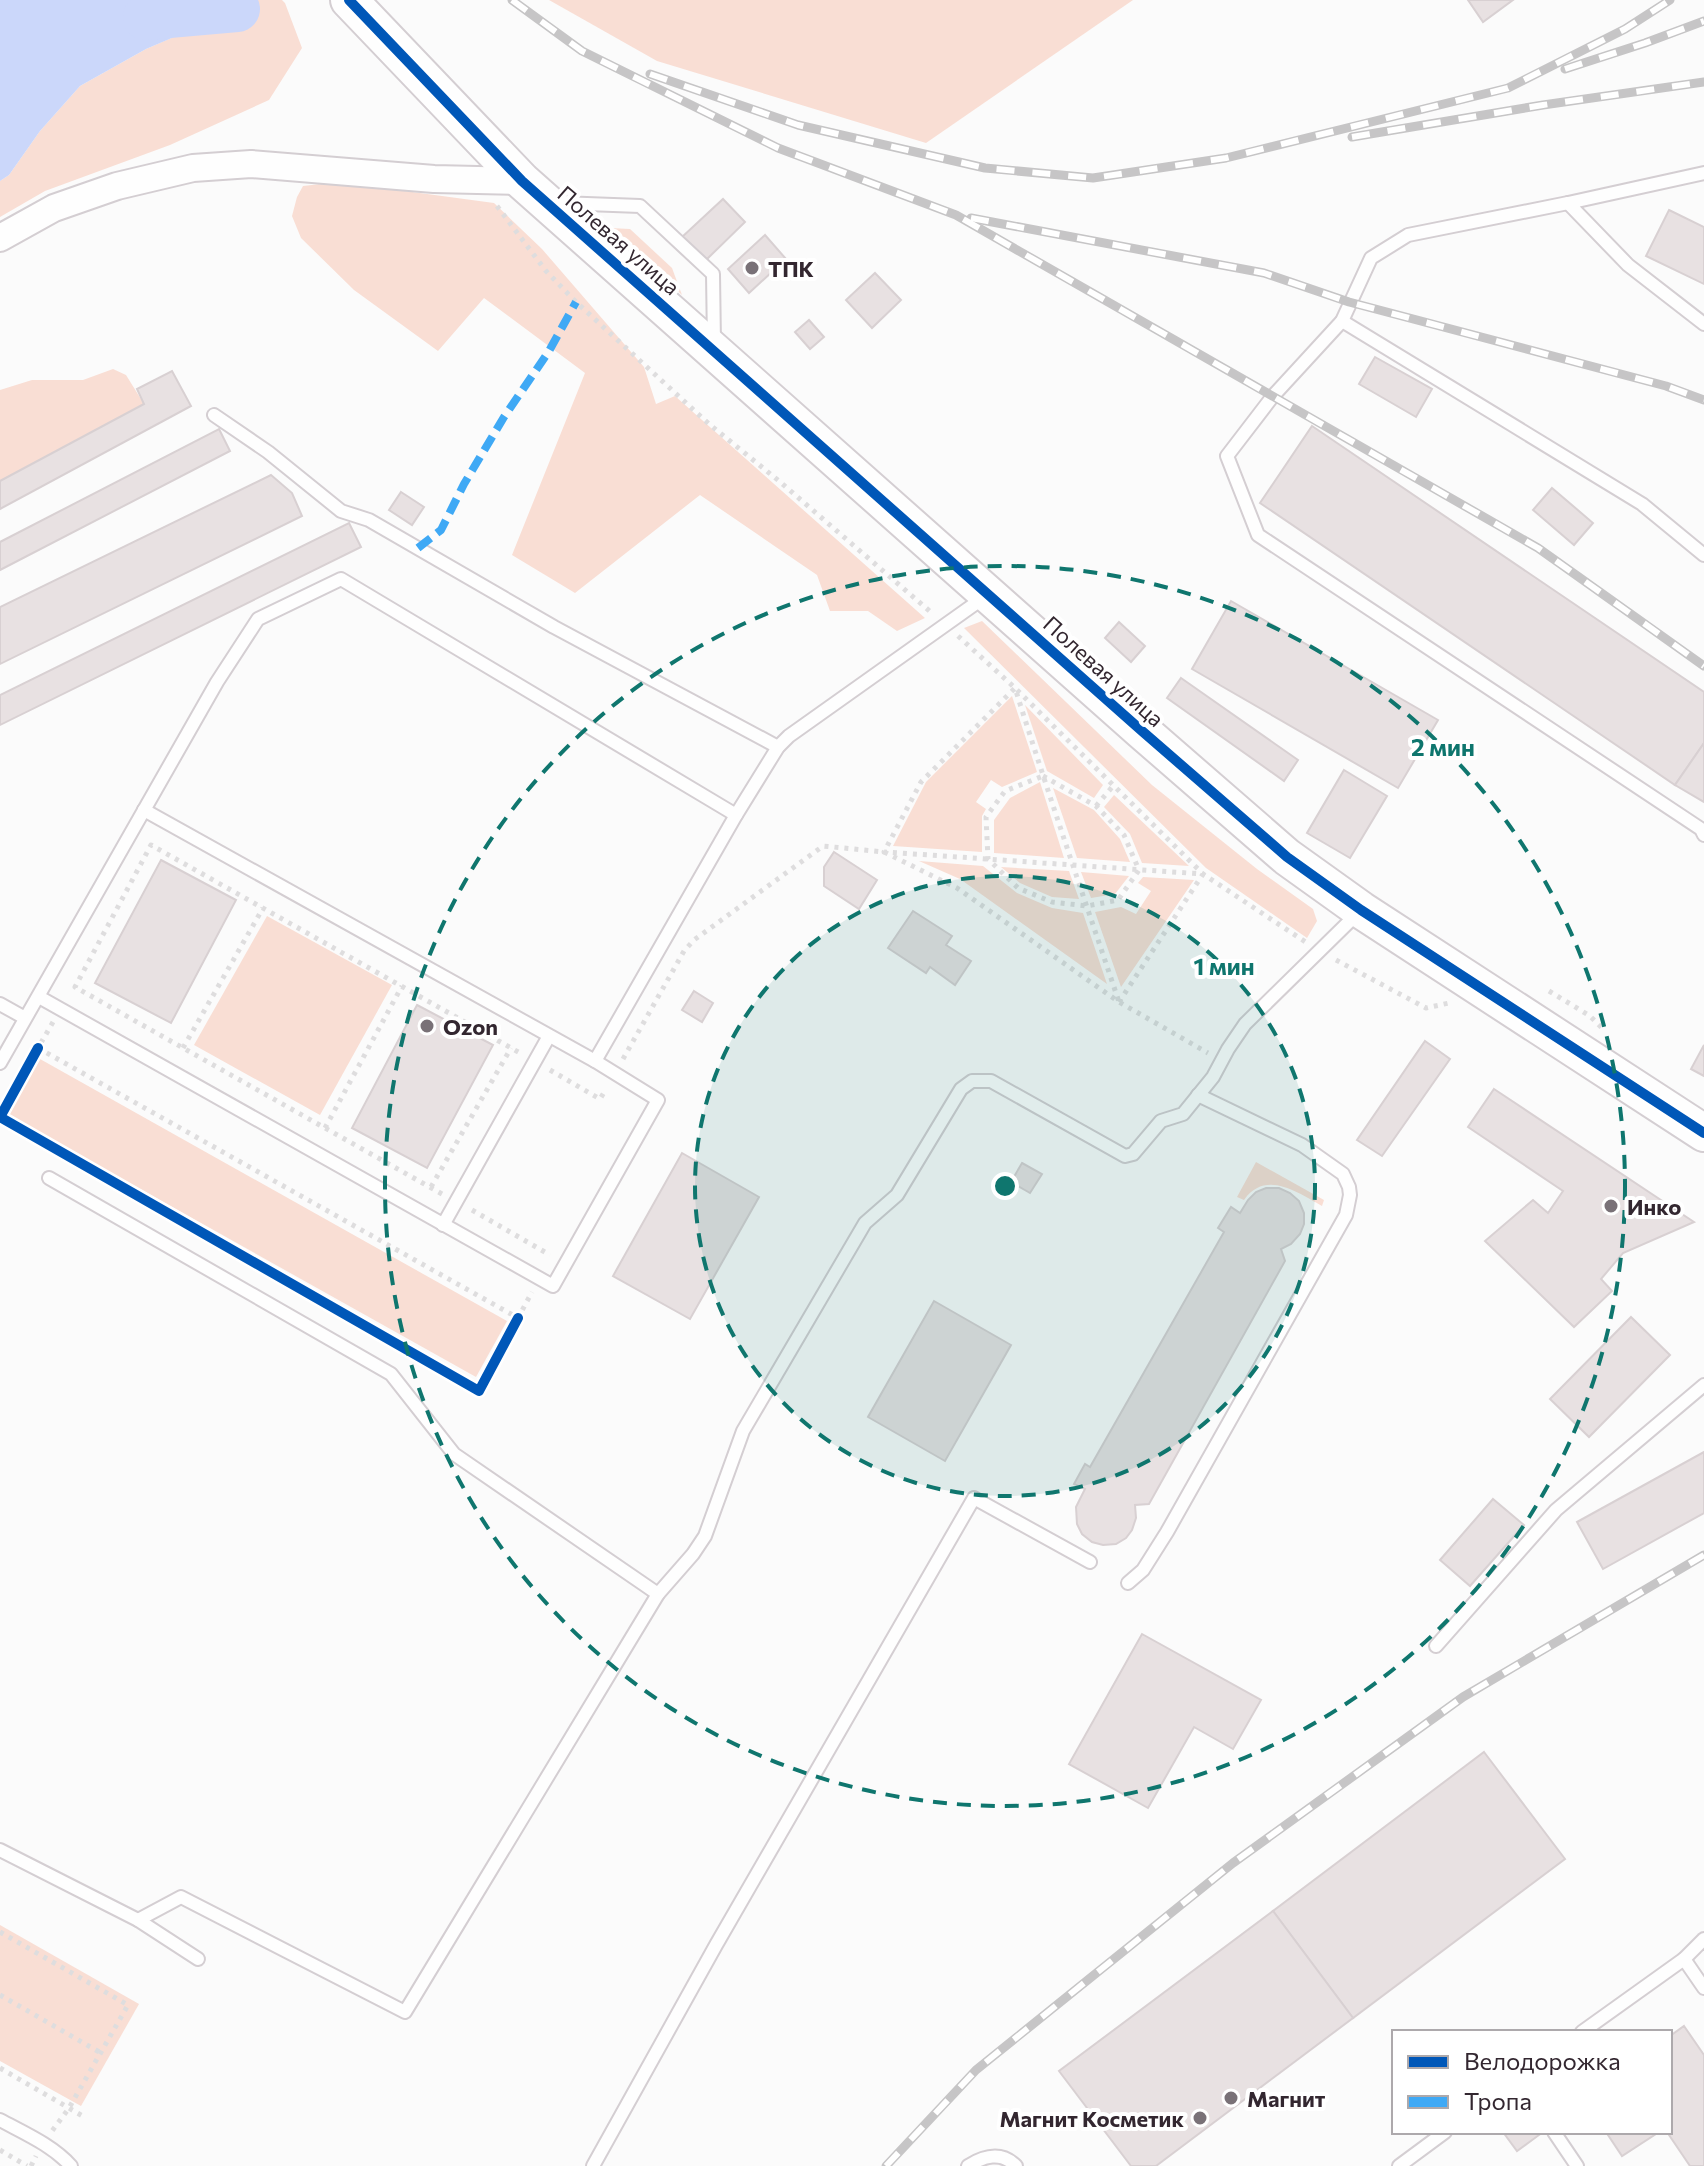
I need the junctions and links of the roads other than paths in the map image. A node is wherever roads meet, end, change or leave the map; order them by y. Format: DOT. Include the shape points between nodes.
graph roads {
  1 [pos="349,0"];
  2 [pos="1704,173"];
  3 [pos="534,192"];
  4 [pos="1568,203"];
  5 [pos="0,238"];
  6 [pos="1342,321"];
  7 [pos="1704,324"];
  8 [pos="714,351"];
  9 [pos="214,415"];
  10 [pos="1704,555"];
  11 [pos="988,594"];
  12 [pos="778,747"];
  13 [pos="144,810"];
  14 [pos="736,815"];
  15 [pos="1704,835"];
  16 [pos="1361,910"];
  17 [pos="39,997"];
  18 [pos="0,1004"];
  19 [pos="25,1018"];
  20 [pos="549,1036"];
  21 [pos="595,1061"];
  22 [pos="0,1063"];
  23 [pos="1198,1095"];
  24 [pos="1704,1133"];
  25 [pos="49,1178"];
  26 [pos="443,1225"];
  27 [pos="1704,1385"];
  28 [pos="1090,1562"];
  29 [pos="1128,1583"];
  30 [pos="658,1594"];
  31 [pos="1436,1646"];
  32 [pos="0,1850"];
  33 [pos="138,1920"];
  34 [pos="1704,1939"];
  35 [pos="198,1959"];
  36 [pos="1684,1959"];
  37 [pos="1704,1988"];
  38 [pos="1585,2030"];
  39 [pos="0,2120"];
  40 [pos="1442,2134"];
  41 [pos="1555,2134"];
  42 [pos="64,2163"];
  43 [pos="593,2166"];
  44 [pos="968,2166"];
  45 [pos="1016,2166"];
  46 [pos="1399,2166"];
  47 [pos="1577,2166"];
  1 -- 3 [label="street, Полевая улица"];
  2 -- 4 [label="lane"];
  3 -- 5 [label="street" via="477,180 251,164 193,168 54,208"];
  3 -- 8 [label="street, Полевая улица"];
  3 -- 8 [label="lane" via="640,206 713,274"];
  4 -- 6 [label="lane" via="1408,235 1371,258"];
  4 -- 7 [label="lane" via="1628,265"];
  6 -- 10 [label="lane" via="1642,504"];
  6 -- 15 [label="lane" via="1227,456 1258,535"];
  8 -- 11 [label="street, Полевая улица"];
  9 -- 12 [label="lane" via="341,511 369,520"];
  11 -- 12 [label="lane"];
  11 -- 16 [label="street, Полевая улица" via="1287,857"];
  12 -- 14 [label="lane"];
  13 -- 14 [label="lane" via="258,619 341,579"];
  13 -- 17 [label="lane"];
  13 -- 20 [label="lane"];
  14 -- 21 [label="lane"];
  16 -- 23 [label="lane" via="1245,1024"];
  16 -- 24 [label="street, Полевая улица"];
  17 -- 19 [label="lane"];
  17 -- 26 [label="lane"];
  18 -- 19 [label="lane"];
  19 -- 22 [label="lane"];
  20 -- 21 [label="lane"];
  20 -- 26 [label="lane"];
  21 -- 26 [label="lane" via="658,1100 553,1286"];
  23 -- 29 [label="lane" via="1302,1145 1343,1174 1350,1203 1167,1532 1143,1570"];
  23 -- 30 [label="lane" via="1183,1114 1161,1121 1133,1154 1125,1156 991,1081 972,1081 961,1089 897,1195 865,1223 743,1431 705,1536"];
  25 -- 30 [label="lane" via="391,1374 454,1454"];
  27 -- 31 [label="lane" via="1556,1510"];
  28 -- 43 [label="lane" via="974,1498"];
  30 -- 33 [label="lane" via="405,2012 181,1897"];
  32 -- 33 [label="lane"];
  33 -- 35 [label="lane"];
  34 -- 36 [label="lane"];
  36 -- 37 [label="lane"];
  36 -- 38 [label="lane"];
  39 -- 42 [label="lane" via="43,2144"];
  40 -- 46 [label="lane"];
  41 -- 47 [label="lane"];
  44 -- 45 [label="lane" via="996,2156"];
}
